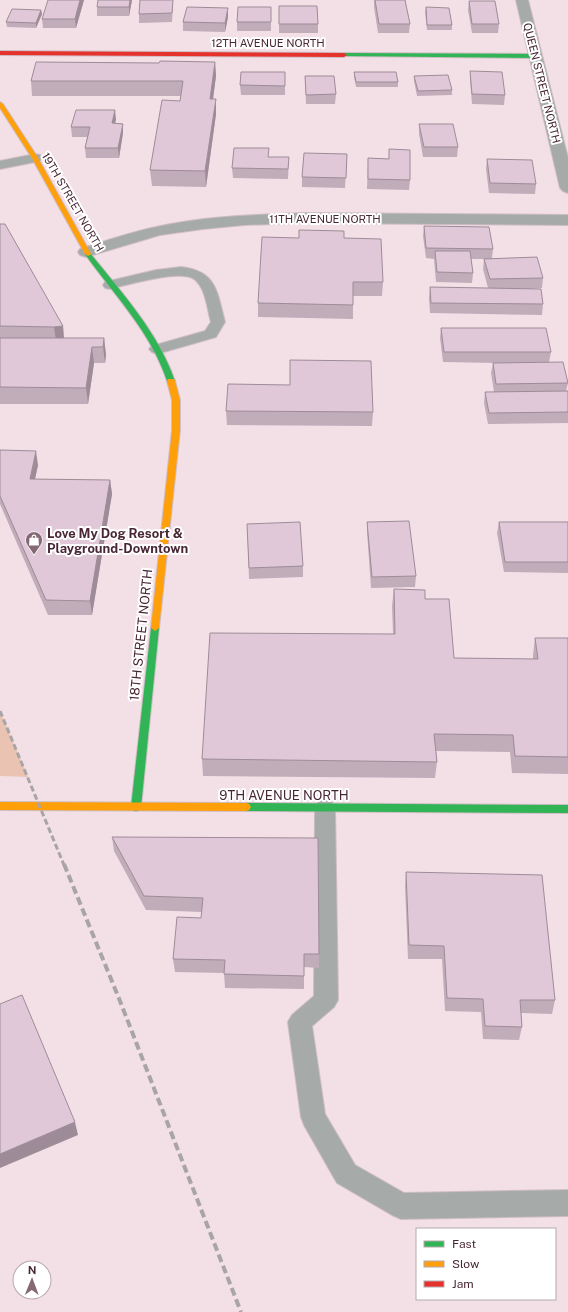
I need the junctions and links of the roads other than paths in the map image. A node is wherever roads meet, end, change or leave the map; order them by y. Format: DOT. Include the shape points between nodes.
graph roads {
  1 [pos="522,0"];
  2 [pos="0,53"];
  3 [pos="536,56"];
  4 [pos="0,104"];
  5 [pos="35,158"];
  6 [pos="0,165"];
  7 [pos="568,188"];
  8 [pos="568,220"];
  9 [pos="86,252"];
  10 [pos="110,285"];
  11 [pos="157,349"];
  12 [pos="0,806"];
  13 [pos="136,807"];
  14 [pos="325,808"];
  15 [pos="568,809"];
  16 [pos="568,1203"];
  1 -- 3 [label="street, QUEEN STREET NORTH"];
  2 -- 3 [label="street, 12TH AVENUE NORTH"];
  3 -- 7 [label="street, QUEEN STREET NORTH"];
  4 -- 5 [label="street, 19TH STREET NORTH"];
  5 -- 6 [label="lane"];
  5 -- 9 [label="street, 19TH STREET NORTH"];
  8 -- 9 [label="street, 11TH AVENUE NORTH" via="244,220 158,232"];
  9 -- 10 [label="street, 19TH STREET NORTH"];
  10 -- 11 [label="street, 19TH STREET NORTH"];
  10 -- 11 [label="lane" via="160,272 187,273 198,276 208,289 218,322 211,334"];
  11 -- 13 [label="street, 18TH STREET NORTH" via="170,375 176,400 176,430"];
  12 -- 13 [label="street, 9TH AVENUE NORTH"];
  13 -- 14 [label="street, 9TH AVENUE NORTH"];
  14 -- 15 [label="street, 9TH AVENUE NORTH"];
  14 -- 16 [label="lane" via="326,1000 300,1022 313,1117 346,1174 402,1206"];
}
